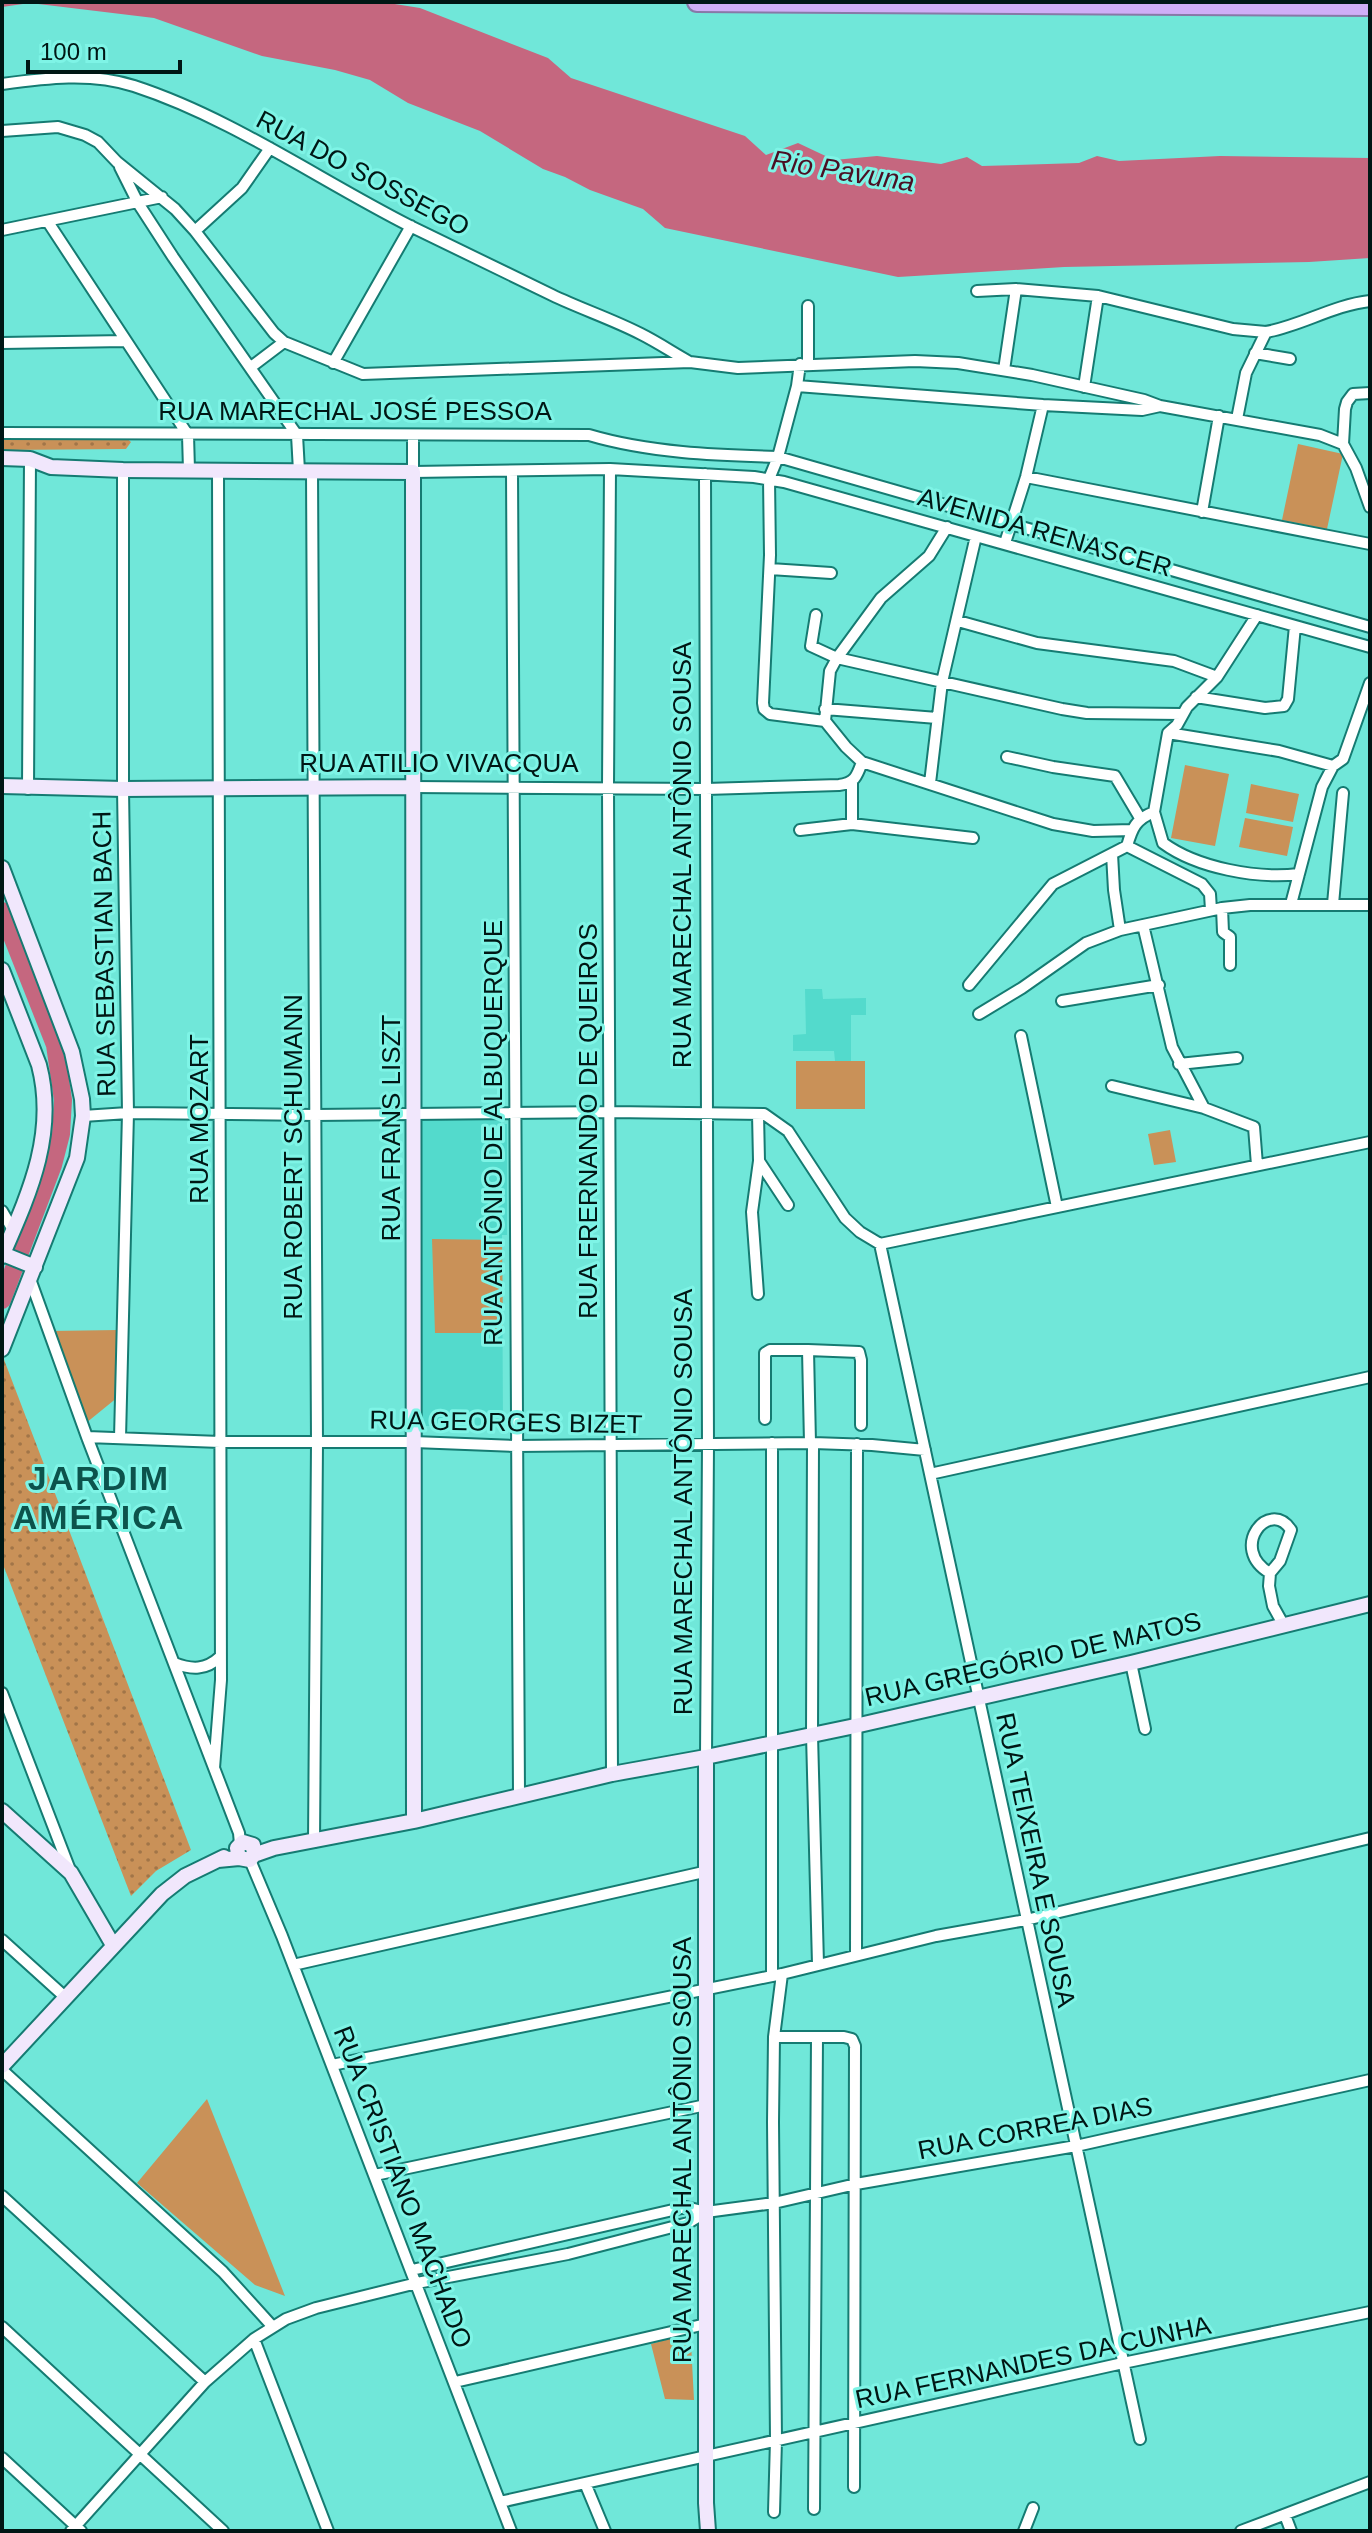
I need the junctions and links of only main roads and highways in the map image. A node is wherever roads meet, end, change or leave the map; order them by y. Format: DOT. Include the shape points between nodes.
graph roads {
  1 [pos="697,2"];
  2 [pos="1370,6"];
  1 -- 2 [label="highway"];
}
